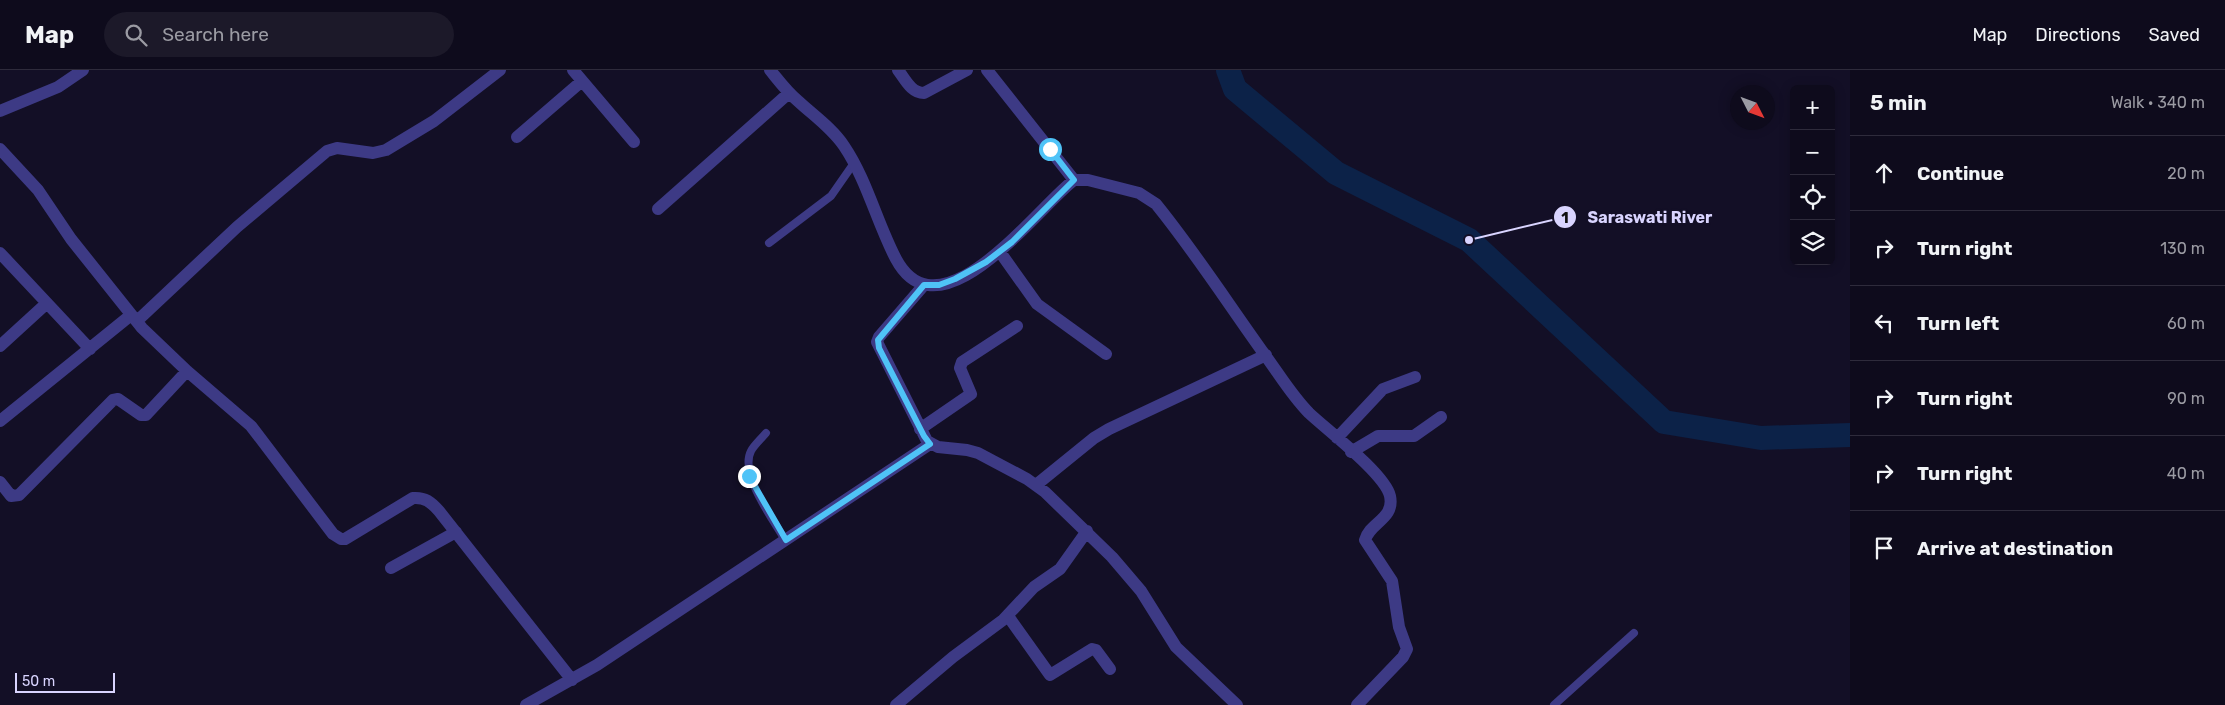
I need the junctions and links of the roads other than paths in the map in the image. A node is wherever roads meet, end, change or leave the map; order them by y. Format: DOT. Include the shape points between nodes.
graph roads {
  1 [pos="83,70"];
  2 [pos="500,70"];
  3 [pos="573,70"];
  4 [pos="770,70"];
  5 [pos="898,70"];
  6 [pos="967,70"];
  7 [pos="987,70"];
  8 [pos="582,81"];
  9 [pos="789,93"];
  10 [pos="0,111"];
  11 [pos="517,137"];
  12 [pos="634,142"];
  13 [pos="0,149"];
  14 [pos="854,163"];
  15 [pos="1074,180"];
  16 [pos="658,209"];
  17 [pos="769,243"];
  18 [pos="1000,252"];
  19 [pos="0,254"];
  20 [pos="924,285"];
  21 [pos="47,303"];
  22 [pos="134,318"];
  23 [pos="1017,326"];
  24 [pos="0,346"];
  25 [pos="90,348"];
  26 [pos="1106,354"];
  27 [pos="1266,355"];
  28 [pos="187,371"];
  29 [pos="1415,377"];
  30 [pos="1441,417"];
  31 [pos="0,421"];
  32 [pos="920,429"];
  33 [pos="766,433"];
  34 [pos="1337,438"];
  35 [pos="930,444"];
  36 [pos="1351,452"];
  37 [pos="0,482"];
  38 [pos="1036,485"];
  39 [pos="1087,531"];
  40 [pos="456,532"];
  41 [pos="786,540"];
  42 [pos="391,568"];
  43 [pos="1008,616"];
  44 [pos="1634,633"];
  45 [pos="1110,670"];
  46 [pos="572,680"];
  47 [pos="526,705"];
  48 [pos="896,705"];
  49 [pos="1237,705"];
  50 [pos="1357,705"];
  51 [pos="1554,705"];
  1 -- 10 [label="street" via="58,87"];
  2 -- 22 [label="street" via="434,121 386,150 372,153 337,148 327,151"];
  3 -- 8 [label="street"];
  4 -- 9 [label="street"];
  5 -- 6 [label="street" via="911,87 924,93"];
  7 -- 15 [label="street"];
  8 -- 11 [label="street"];
  8 -- 12 [label="street"];
  9 -- 14 [label="street" via="838,138"];
  9 -- 16 [label="street"];
  13 -- 22 [label="street" via="38,190 71,239"];
  14 -- 17 [label="lane" via="831,196"];
  14 -- 20 [label="street" via="897,259 910,277"];
  15 -- 18 [label="street"];
  15 -- 27 [label="street" via="1088,180 1139,193 1156,204"];
  18 -- 20 [label="street" via="955,279 939,285"];
  18 -- 26 [label="street" via="1036,304"];
  19 -- 21 [label="street"];
  20 -- 32 [label="street" via="877,342"];
  21 -- 24 [label="street"];
  21 -- 25 [label="street"];
  22 -- 25 [label="street"];
  22 -- 28 [label="street"];
  23 -- 32 [label="street" via="962,362 960,368 971,394"];
  25 -- 31 [label="street"];
  27 -- 34 [label="street" via="1302,405"];
  27 -- 38 [label="street" via="1108,429"];
  28 -- 37 [label="street" via="146,416 118,399 113,400 19,495 11,496"];
  28 -- 40 [label="street" via="251,426 337,537 349,538 407,501 420,497 433,504"];
  29 -- 34 [label="street" via="1383,389"];
  30 -- 36 [label="street" via="1414,436 1378,436"];
  32 -- 35 [label="street"];
  33 -- 41 [label="lane" via="751,451 749,476"];
  34 -- 36 [label="street"];
  35 -- 38 [label="street" via="978,454"];
  35 -- 41 [label="street"];
  36 -- 50 [label="street" via="1383,482 1390,496 1391,504 1385,517 1365,540 1392,581 1399,627 1407,650"];
  38 -- 39 [label="street"];
  39 -- 43 [label="street" via="1060,569 1034,587"];
  39 -- 49 [label="street" via="1141,591 1176,647"];
  40 -- 42 [label="street"];
  40 -- 46 [label="street"];
  41 -- 46 [label="street"];
  43 -- 45 [label="street" via="1050,675 1092,649"];
  43 -- 48 [label="street"];
  44 -- 51 [label="lane"];
  46 -- 47 [label="street"];
}
